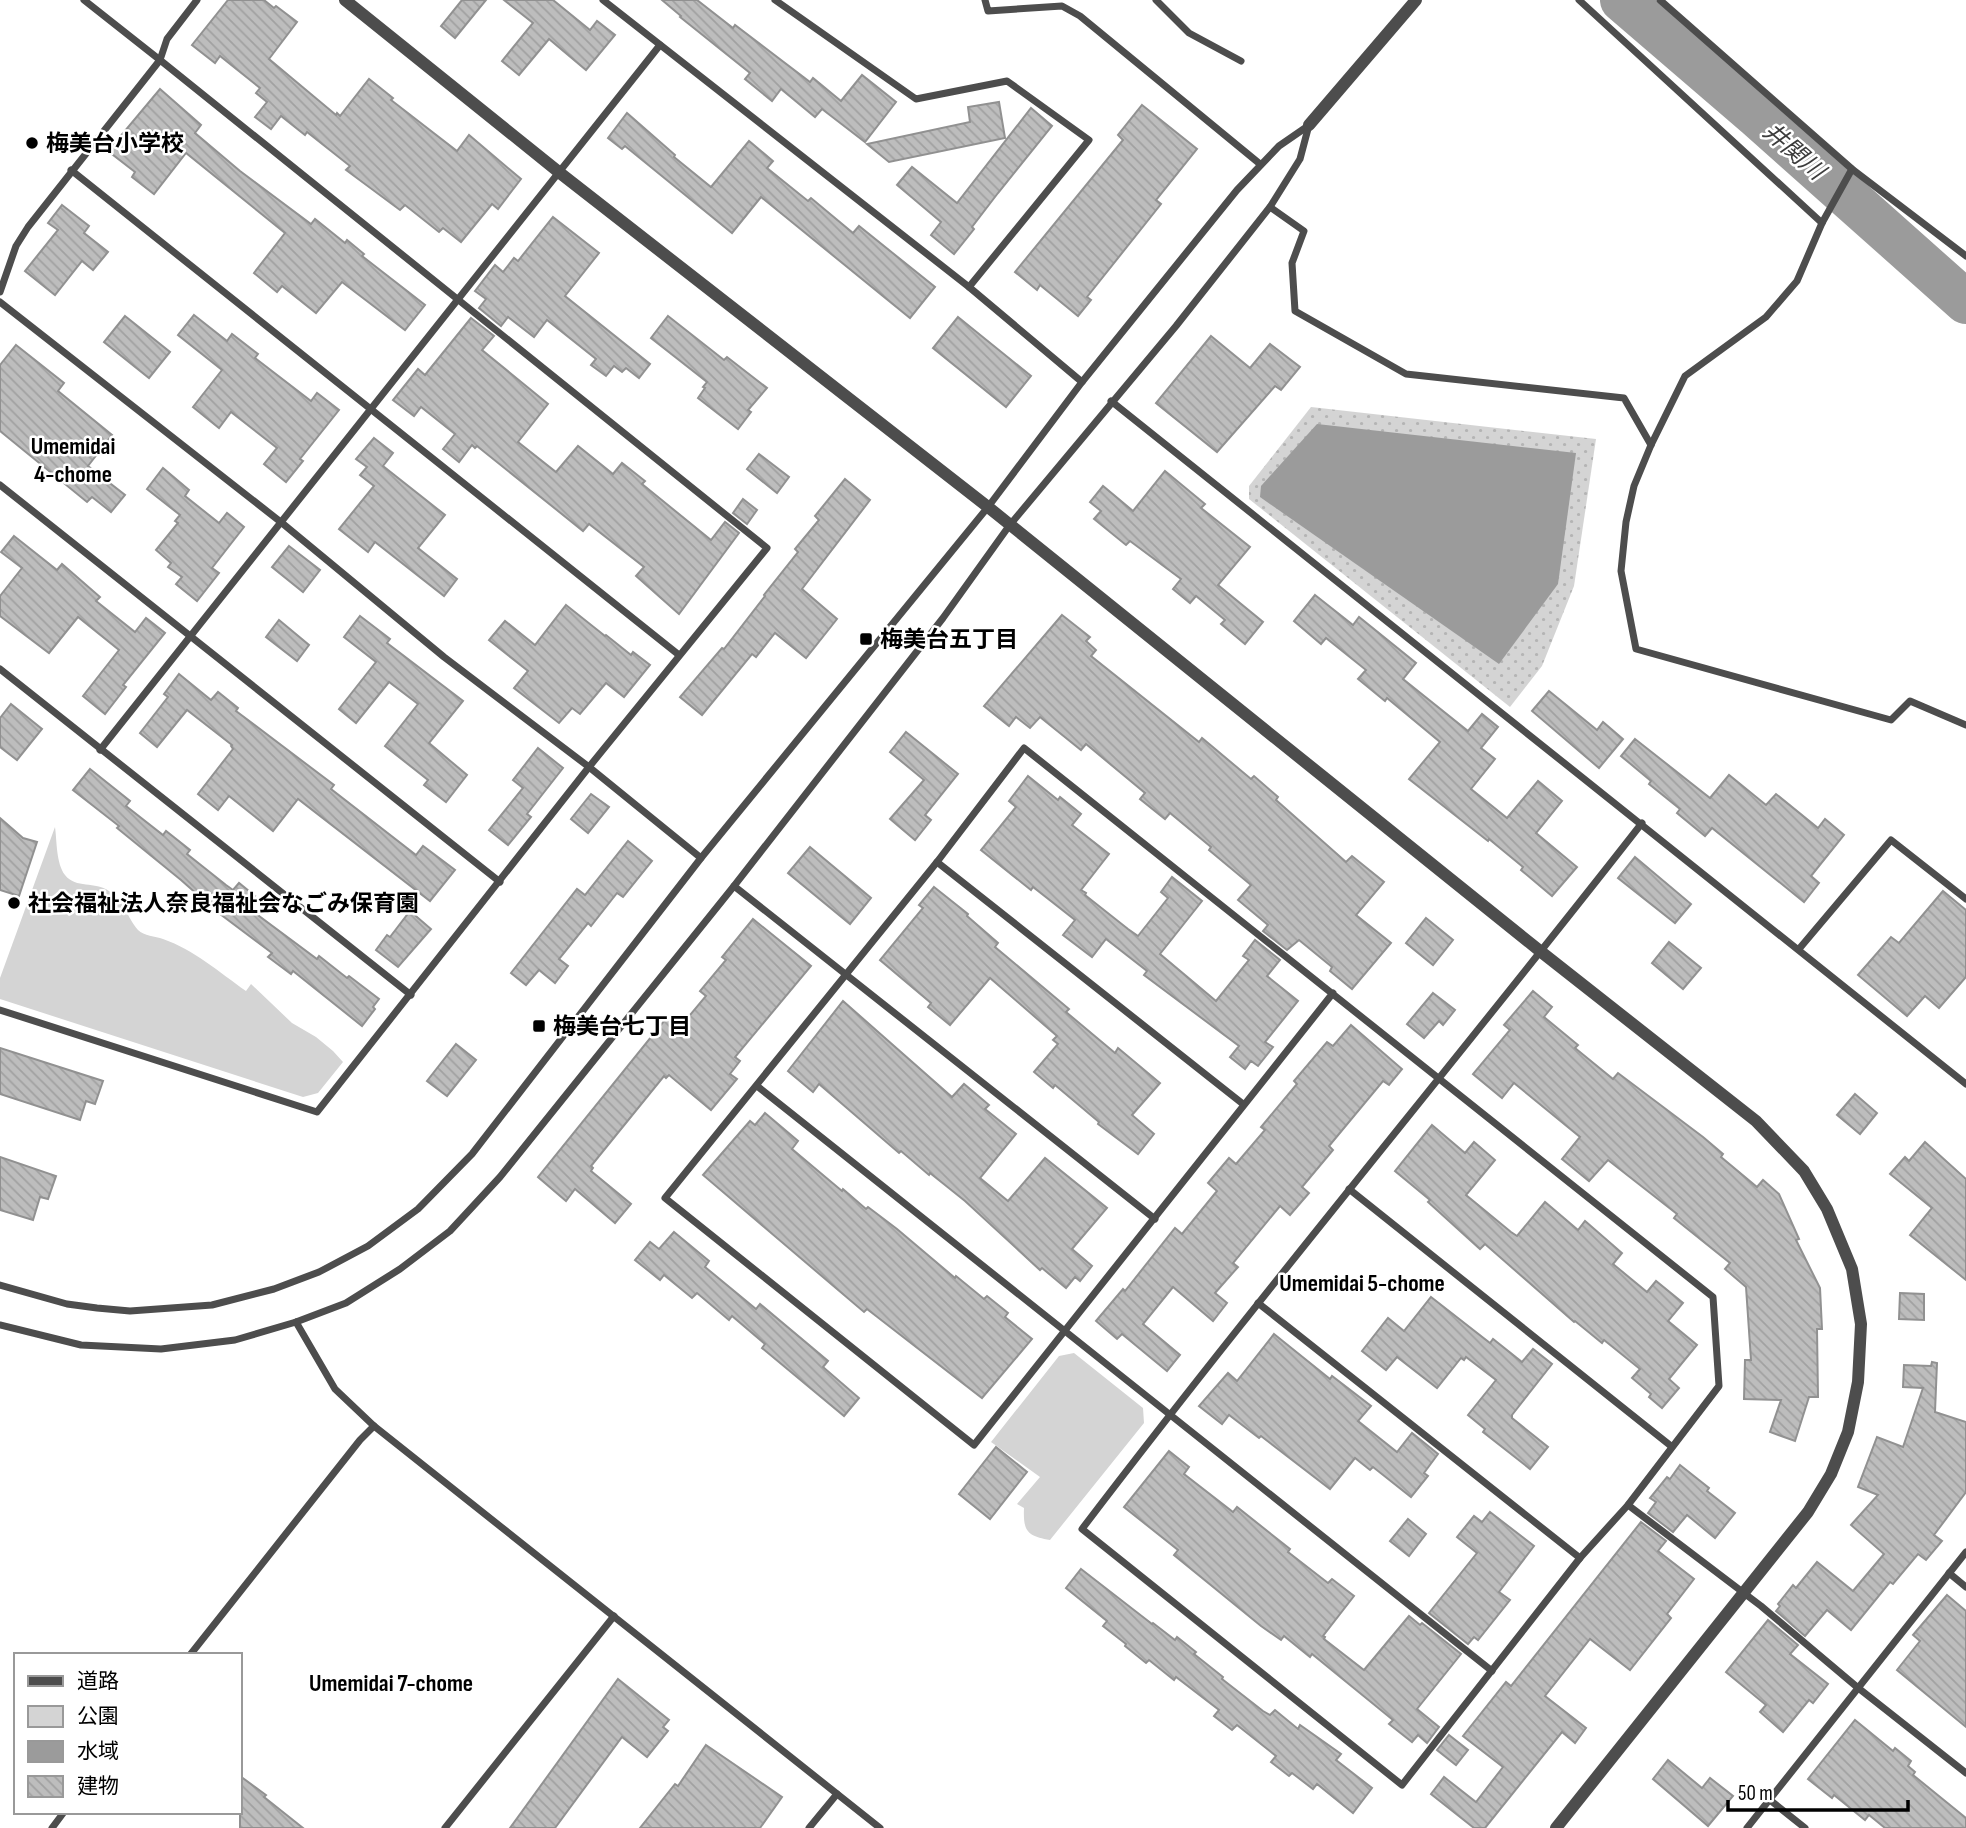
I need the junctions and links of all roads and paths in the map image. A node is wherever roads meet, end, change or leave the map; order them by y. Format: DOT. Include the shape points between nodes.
graph roads {
  1 [pos="84,0"];
  2 [pos="197,0"];
  3 [pos="345,0"];
  4 [pos="603,0"];
  5 [pos="775,0"];
  6 [pos="985,0"];
  7 [pos="1156,0"];
  8 [pos="1416,0"];
  9 [pos="1579,0"];
  10 [pos="1660,0"];
  11 [pos="660,45"];
  12 [pos="160,60"];
  13 [pos="1241,61"];
  14 [pos="1309,125"];
  15 [pos="1259,164"];
  16 [pos="1852,169"];
  17 [pos="71,170"];
  18 [pos="560,173"];
  19 [pos="1270,207"];
  20 [pos="1822,223"];
  21 [pos="1966,256"];
  22 [pos="969,287"];
  23 [pos="0,292"];
  24 [pos="460,299"];
  25 [pos="0,302"];
  26 [pos="1082,382"];
  27 [pos="1111,401"];
  28 [pos="371,411"];
  29 [pos="1651,445"];
  30 [pos="0,485"];
  31 [pos="988,507"];
  32 [pos="282,523"];
  33 [pos="1009,526"];
  34 [pos="191,637"];
  35 [pos="678,655"];
  36 [pos="0,669"];
  37 [pos="1966,725"];
  38 [pos="100,750"];
  39 [pos="589,767"];
  40 [pos="1642,823"];
  41 [pos="701,858"];
  42 [pos="937,862"];
  43 [pos="500,882"];
  44 [pos="734,886"];
  45 [pos="1966,899"];
  46 [pos="1799,949"];
  47 [pos="1540,951"];
  48 [pos="845,973"];
  49 [pos="1333,993"];
  50 [pos="411,995"];
  51 [pos="0,1010"];
  52 [pos="1438,1077"];
  53 [pos="1966,1084"];
  54 [pos="757,1086"];
  55 [pos="1243,1104"];
  56 [pos="1349,1189"];
  57 [pos="1155,1219"];
  58 [pos="0,1285"];
  59 [pos="1258,1303"];
  60 [pos="296,1322"];
  61 [pos="0,1325"];
  62 [pos="1063,1332"];
  63 [pos="1170,1415"];
  64 [pos="374,1426"];
  65 [pos="1671,1446"];
  66 [pos="1628,1504"];
  67 [pos="1966,1552"];
  68 [pos="1580,1558"];
  69 [pos="1949,1573"];
  70 [pos="1966,1587"];
  71 [pos="1745,1594"];
  72 [pos="614,1616"];
  73 [pos="192,1653"];
  74 [pos="1492,1671"];
  75 [pos="1857,1687"];
  76 [pos="1966,1773"];
  77 [pos="837,1794"];
  78 [pos="1770,1800"];
  79 [pos="445,1828"];
  80 [pos="810,1828"];
  81 [pos="880,1828"];
  82 [pos="1556,1828"];
  83 [pos="1747,1828"];
  84 [pos="1805,1828"];
  1 -- 12 [label="street"];
  2 -- 12 [label="street" via="167,39"];
  3 -- 18 [label="street"];
  4 -- 11 [label="street"];
  5 -- 22 [label="street" via="916,99 1007,81 1089,140"];
  6 -- 15 [label="street" via="988,10 1062,6 1080,16"];
  7 -- 13 [label="street" via="1189,33"];
  8 -- 14 [label="street"];
  9 -- 20 [label="street"];
  10 -- 16 [label="street"];
  11 -- 18 [label="street"];
  11 -- 22 [label="street"];
  12 -- 17 [label="street"];
  12 -- 24 [label="street"];
  14 -- 15 [label="street"];
  14 -- 19 [label="street" via="1300,159"];
  15 -- 26 [label="street"];
  16 -- 20 [label="street"];
  16 -- 21 [label="street"];
  17 -- 23 [label="street" via="16,246"];
  17 -- 28 [label="street"];
  18 -- 24 [label="street"];
  18 -- 31 [label="street"];
  19 -- 27 [label="street"];
  19 -- 29 [label="street" via="1304,231 1292,263 1295,311 1406,374 1625,398"];
  20 -- 29 [label="street" via="1797,281 1766,317 1685,376"];
  22 -- 26 [label="street"];
  24 -- 28 [label="street"];
  24 -- 35 [label="street" via="767,548"];
  25 -- 32 [label="street"];
  26 -- 31 [label="street"];
  27 -- 33 [label="street"];
  27 -- 40 [label="street"];
  28 -- 32 [label="street"];
  28 -- 35 [label="street"];
  29 -- 37 [label="street" via="1634,486 1621,570 1636,649 1891,720 1910,701"];
  30 -- 34 [label="street"];
  31 -- 33 [label="street"];
  31 -- 41 [label="street"];
  32 -- 34 [label="street"];
  32 -- 39 [label="street" via="444,657"];
  33 -- 44 [label="street"];
  33 -- 47 [label="street"];
  34 -- 38 [label="street"];
  34 -- 43 [label="street"];
  35 -- 39 [label="street"];
  36 -- 38 [label="street"];
  38 -- 50 [label="street"];
  39 -- 41 [label="street"];
  39 -- 43 [label="street"];
  40 -- 46 [label="street"];
  40 -- 47 [label="street"];
  41 -- 58 [label="street" via="472,1154 418,1209 368,1245 319,1272 212,1305 130,1311 97,1308"];
  42 -- 48 [label="street"];
  42 -- 49 [label="street" via="1024,748"];
  42 -- 55 [label="street"];
  43 -- 50 [label="street"];
  44 -- 48 [label="street"];
  44 -- 60 [label="street" via="500,1177 450,1231 346,1303"];
  45 -- 46 [label="street" via="1891,840"];
  46 -- 53 [label="street"];
  47 -- 52 [label="street"];
  47 -- 71 [label="street" via="1756,1121 1804,1171 1827,1209 1852,1269 1861,1324 1858,1382 1848,1432 1831,1474 1808,1512"];
  48 -- 54 [label="street"];
  48 -- 57 [label="street"];
  49 -- 52 [label="street"];
  49 -- 55 [label="street"];
  50 -- 51 [label="street" via="317,1112"];
  52 -- 56 [label="street"];
  52 -- 65 [label="street" via="1713,1297 1719,1386"];
  54 -- 62 [label="street"];
  54 -- 62 [label="street" via="666,1198 676,1207 974,1445"];
  55 -- 57 [label="street"];
  56 -- 59 [label="street"];
  56 -- 65 [label="street"];
  57 -- 62 [label="street"];
  59 -- 63 [label="street"];
  59 -- 68 [label="street"];
  60 -- 61 [label="street" via="235,1340 161,1349 81,1345"];
  60 -- 64 [label="street" via="335,1389"];
  62 -- 63 [label="street"];
  63 -- 74 [label="street"];
  63 -- 74 [label="street" via="1082,1530 1402,1785"];
  64 -- 72 [label="street"];
  64 -- 73 [label="street"];
  65 -- 66 [label="street"];
  66 -- 68 [label="street"];
  66 -- 71 [label="street"];
  67 -- 69 [label="street"];
  68 -- 74 [label="street"];
  69 -- 70 [label="street"];
  69 -- 75 [label="street"];
  71 -- 75 [label="street"];
  71 -- 82 [label="street"];
  72 -- 77 [label="street"];
  72 -- 79 [label="street"];
  75 -- 76 [label="street"];
  75 -- 78 [label="street"];
  77 -- 80 [label="street"];
  77 -- 81 [label="street"];
  78 -- 83 [label="street"];
  78 -- 84 [label="street"];
}
